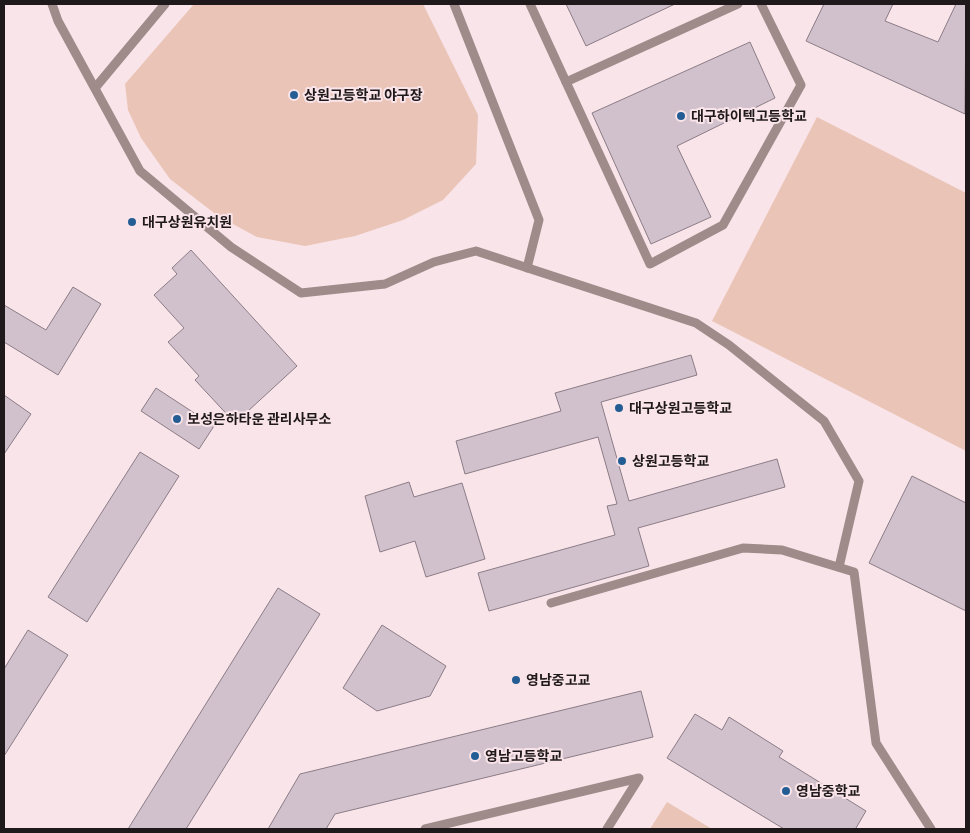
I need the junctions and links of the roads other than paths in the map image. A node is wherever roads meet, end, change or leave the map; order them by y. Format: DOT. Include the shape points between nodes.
graph roads {
  1 [pos="52,4"];
  2 [pos="165,4"];
  3 [pos="454,4"];
  4 [pos="530,4"];
  5 [pos="738,4"];
  6 [pos="761,4"];
  7 [pos="566,82"];
  8 [pos="95,88"];
  9 [pos="527,268"];
  10 [pos="839,567"];
  11 [pos="551,603"];
  12 [pos="425,829"];
  13 [pos="607,829"];
  14 [pos="931,829"];
  1 -- 8 [label="lane" via="58,22"];
  2 -- 8 [label="lane"];
  3 -- 9 [label="lane" via="539,220"];
  4 -- 7 [label="lane"];
  5 -- 7 [label="lane"];
  6 -- 7 [label="lane" via="801,85 723,225 650,264"];
  8 -- 9 [label="lane" via="140,171 231,247 301,293 385,284 434,262 476,251"];
  9 -- 10 [label="lane" via="696,323 729,345 824,421 859,481"];
  10 -- 11 [label="lane" via="782,550 743,548"];
  10 -- 14 [label="lane" via="854,572 876,743"];
  12 -- 13 [label="lane" via="640,778"];
}
